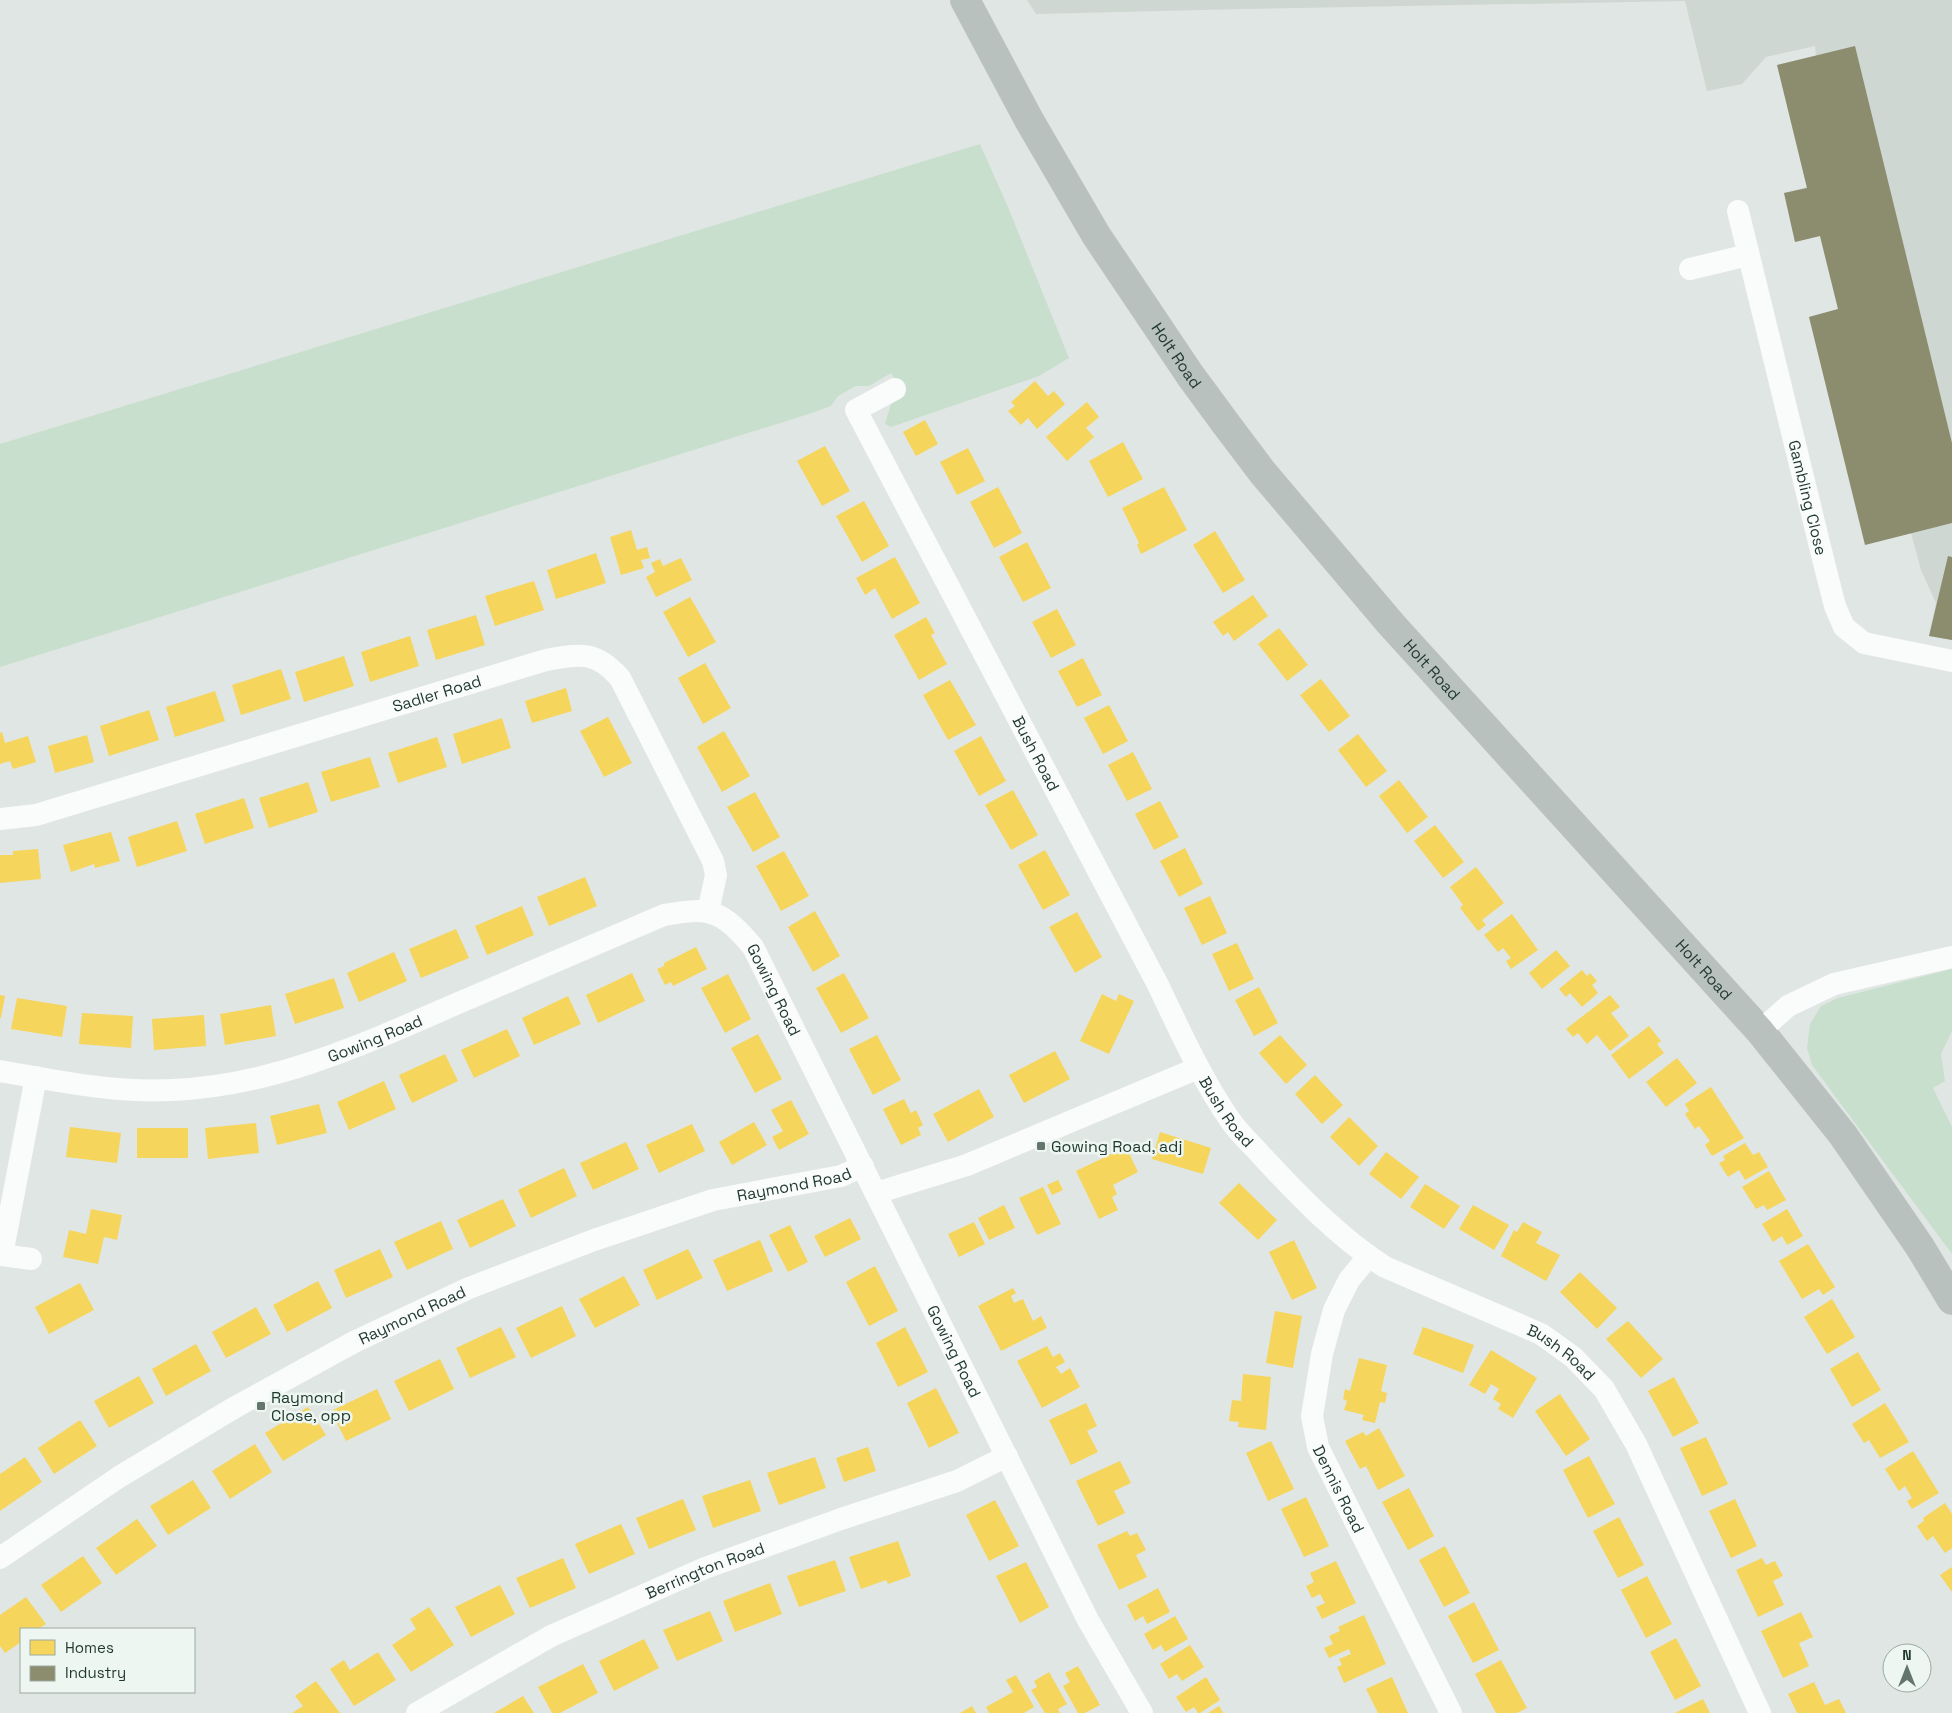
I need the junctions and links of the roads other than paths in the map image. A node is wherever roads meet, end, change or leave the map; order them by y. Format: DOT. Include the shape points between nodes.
graph roads {
  1 [pos="966,0"];
  2 [pos="1738,211"];
  3 [pos="1748,256"];
  4 [pos="1690,269"];
  5 [pos="895,389"];
  6 [pos="1952,662"];
  7 [pos="0,819"];
  8 [pos="708,912"];
  9 [pos="1952,957"];
  10 [pos="1760,1031"];
  11 [pos="1198,1068"];
  12 [pos="0,1071"];
  13 [pos="36,1077"];
  14 [pos="863,1166"];
  15 [pos="876,1193"];
  16 [pos="1,1255"];
  17 [pos="1368,1257"];
  18 [pos="32,1259"];
  19 [pos="1952,1300"];
  20 [pos="1007,1456"];
  21 [pos="0,1558"];
  22 [pos="417,1713"];
  23 [pos="1142,1713"];
  24 [pos="1451,1713"];
  25 [pos="1760,1713"];
  1 -- 10 [label="highway, Holt Road" via="1025,112 1096,235 1190,375 1263,473 1391,624"];
  2 -- 3 [label="street, Gambling Close"];
  3 -- 4 [label="street"];
  3 -- 6 [label="street, Gambling Close" via="1833,599 1844,627 1864,644"];
  5 -- 11 [label="street, Bush Road" via="856,410 1158,985"];
  7 -- 8 [label="street, Sadler Road" via="36,815 546,660 576,654 593,657 609,666 620,678 713,861 716,875"];
  8 -- 13 [label="street, Gowing Road" via="691,910 664,915 366,1043 295,1069 236,1083 172,1090 108,1089"];
  8 -- 14 [label="street, Gowing Road" via="725,918 753,947"];
  9 -- 10 [label="street" via="1834,984 1788,1006"];
  10 -- 19 [label="highway, Holt Road" via="1844,1135"];
  11 -- 15 [label="street" via="967,1166"];
  11 -- 17 [label="street, Bush Road" via="1236,1128 1279,1175"];
  12 -- 13 [label="street, Gowing Road"];
  13 -- 16 [label="street"];
  14 -- 15 [label="street, Gowing Road"];
  14 -- 21 [label="street, Raymond Road" via="841,1176 713,1200 594,1240 469,1288 354,1342 232,1410 119,1477"];
  15 -- 20 [label="street, Gowing Road"];
  16 -- 18 [label="street"];
  17 -- 24 [label="street, Dennis Road" via="1349,1280 1334,1310 1322,1354 1312,1416 1318,1447"];
  17 -- 25 [label="street, Bush Road" via="1541,1334 1573,1357 1604,1389 1636,1444"];
  20 -- 22 [label="street, Berrington Road" via="957,1481 705,1568 550,1636"];
  20 -- 23 [label="street, Gowing Road" via="1088,1620"];
}
